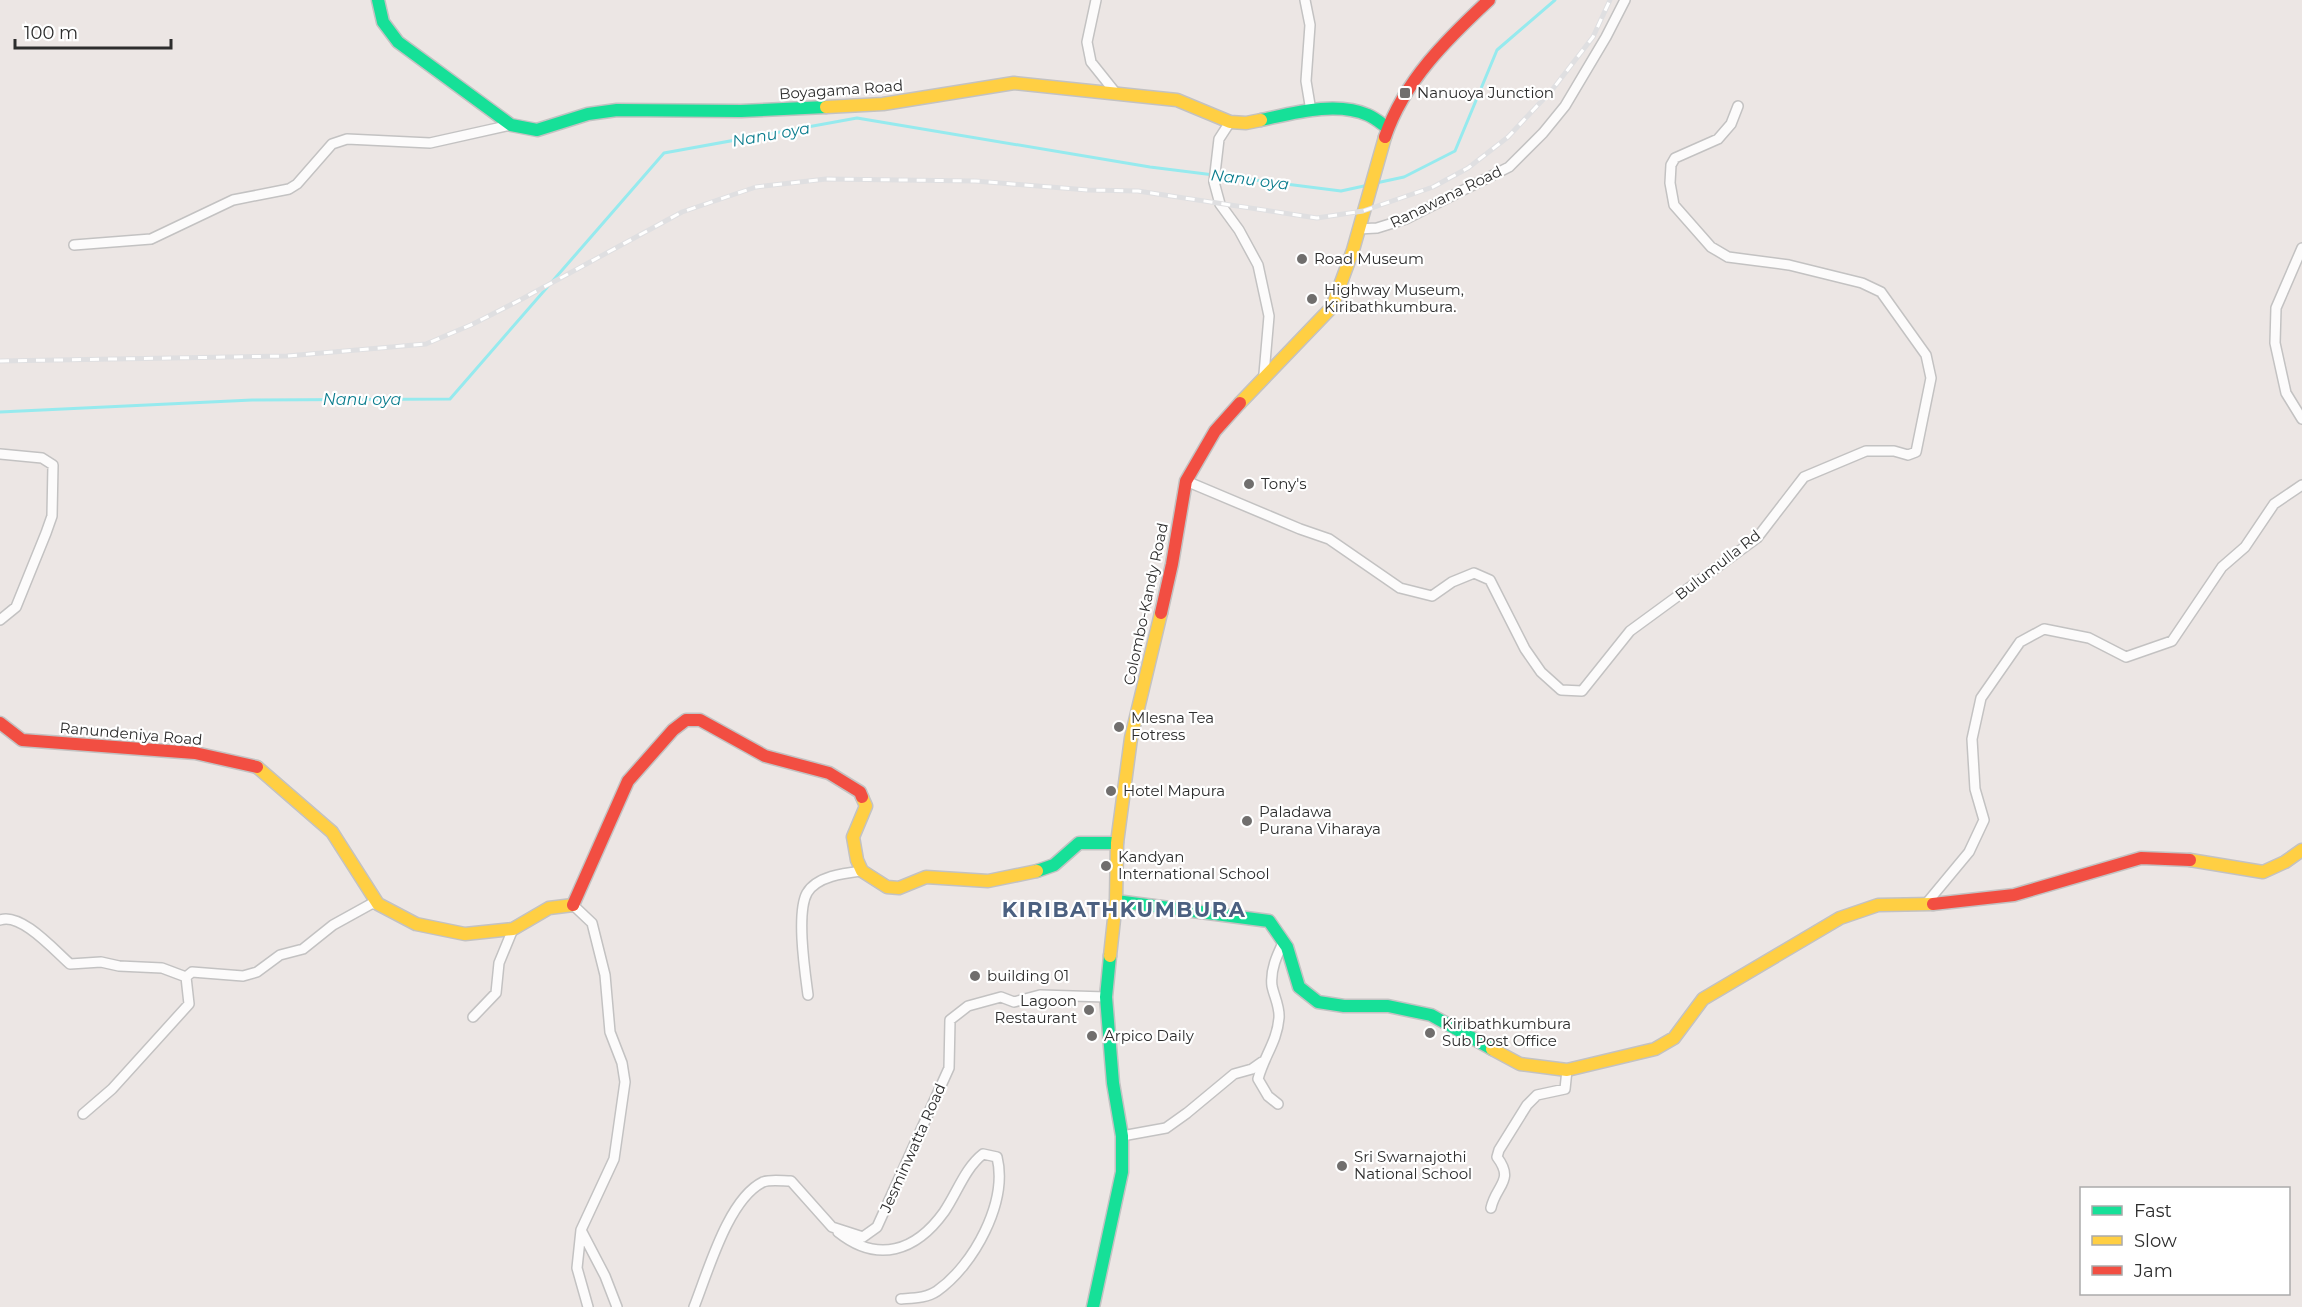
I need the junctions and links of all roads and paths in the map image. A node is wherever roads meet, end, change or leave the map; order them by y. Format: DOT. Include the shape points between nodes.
graph roads {
  1 [pos="378,0"];
  2 [pos="1096,0"];
  3 [pos="1305,0"];
  4 [pos="1489,0"];
  5 [pos="1625,0"];
  6 [pos="1115,92"];
  7 [pos="1738,106"];
  8 [pos="1311,111"];
  9 [pos="1230,122"];
  10 [pos="511,125"];
  11 [pos="1388,128"];
  12 [pos="1358,229"];
  13 [pos="74,245"];
  14 [pos="2302,248"];
  15 [pos="1264,376"];
  16 [pos="2302,419"];
  17 [pos="0,454"];
  18 [pos="1186,481"];
  19 [pos="2302,485"];
  20 [pos="0,620"];
  21 [pos="0,723"];
  22 [pos="1117,843"];
  23 [pos="2302,850"];
  24 [pos="862,871"];
  25 [pos="1116,901"];
  26 [pos="378,904"];
  27 [pos="573,905"];
  28 [pos="1925,905"];
  29 [pos="0,920"];
  30 [pos="513,929"];
  31 [pos="1285,944"];
  32 [pos="186,977"];
  33 [pos="808,995"];
  34 [pos="1106,997"];
  35 [pos="473,1017"];
  36 [pos="1262,1062"];
  37 [pos="1567,1070"];
  38 [pos="1278,1104"];
  39 [pos="83,1114"];
  40 [pos="1122,1136"];
  41 [pos="1491,1208"];
  42 [pos="832,1227"];
  43 [pos="581,1230"];
  44 [pos="901,1299"];
  45 [pos="588,1307"];
  46 [pos="617,1307"];
  47 [pos="694,1307"];
  48 [pos="1093,1307"];
  1 -- 10 [label="main road, Boyagama Road" via="382,22 398,42"];
  2 -- 6 [label="street" via="1087,42 1091,62"];
  3 -- 8 [label="street" via="1310,25 1306,81"];
  4 -- 11 [label="main road, Colombo-Kandy Road" via="1445,41 1405,93"];
  5 -- 12 [label="street, Ranawana Road" via="1565,106 1509,167 1406,219"];
  6 -- 9 [label="main road, Boyagama Road" via="1177,100"];
  6 -- 10 [label="main road, Boyagama Road" via="1014,83 883,104 741,111 617,110 588,114 537,130"];
  7 -- 18 [label="street, Bulumulla Rd" via="1731,124 1718,139 1675,158 1670,183 1674,205 1711,247 1728,257 1789,265 1862,283 1881,292 1926,355 1931,378 1916,452 1908,456 1894,451 1866,451 1804,477 1757,538 1630,631 1582,691 1561,690 1541,672 1490,580 1474,573 1432,596 1400,588 1329,538"];
  8 -- 9 [label="main road, Boyagama Road" via="1246,123"];
  8 -- 11 [label="main road, Boyagama Road" via="1360,112"];
  9 -- 15 [label="street" via="1219,139 1214,182 1220,204 1258,265 1269,315"];
  10 -- 13 [label="street" via="430,143 347,138 332,144 289,189 233,200 151,238"];
  11 -- 12 [label="main road, Colombo-Kandy Road"];
  12 -- 15 [label="main road, Colombo-Kandy Road" via="1332,307"];
  14 -- 16 [label="street" via="2276,308 2275,343 2286,393"];
  15 -- 18 [label="main road, Colombo-Kandy Road" via="1215,431"];
  17 -- 20 [label="street" via="42,458 53,465 53,487 52,516 31,574 16,607"];
  18 -- 22 [label="main road, Colombo-Kandy Road" via="1172,564 1131,738"];
  19 -- 28 [label="street" via="2274,504 2245,547 2222,567 2172,641 2126,657 2089,638 2044,629 2020,642 1981,698 1972,739 1975,789 1984,820 1969,852"];
  21 -- 26 [label="main road, Ranundeniya Road" via="22,740 195,753 257,768 332,832"];
  22 -- 24 [label="main road" via="1079,843 1054,865 988,881 926,877 900,888 887,887"];
  22 -- 25 [label="main road, Colombo-Kandy Road"];
  23 -- 28 [label="main road" via="2263,872 2181,858 2141,858 2014,895"];
  24 -- 27 [label="main road" via="853,837 866,806 860,792 829,773 765,756 700,720 687,720 673,730 628,781"];
  24 -- 33 [label="street" via="818,883 807,893 802,949"];
  25 -- 31 [label="main road" via="1269,921"];
  25 -- 34 [label="main road, Colombo-Kandy Road"];
  26 -- 30 [label="main road, Ranundeniya Road" via="416,924 465,934"];
  26 -- 32 [label="street" via="370,904 333,925 303,949 280,955 258,972 243,976 192,972"];
  27 -- 30 [label="main road, Ranundeniya Road" via="549,908"];
  27 -- 43 [label="street" via="592,923 605,975 610,1032 625,1082 614,1159"];
  28 -- 37 [label="main road" via="1878,905 1840,918 1702,999 1674,1038 1655,1049"];
  29 -- 32 [label="street" via="7,917 25,924 70,964 101,962 162,968"];
  30 -- 35 [label="street" via="499,963 496,993"];
  31 -- 36 [label="street" via="1274,961 1272,985 1280,1015 1275,1041"];
  31 -- 37 [label="main road" via="1299,987 1318,1002 1388,1006 1431,1015 1520,1064"];
  32 -- 39 [label="street" via="189,1004 112,1089"];
  34 -- 40 [label="main road, Colombo-Kandy Road"];
  34 -- 42 [label="street, Jesminwatta Road" via="1040,995 1014,1002 1001,997 968,1005 950,1020 949,1068 877,1227 863,1237"];
  36 -- 38 [label="street" via="1258,1079"];
  36 -- 40 [label="street" via="1234,1074 1166,1128"];
  37 -- 41 [label="street" via="1565,1089 1537,1095 1499,1150 1497,1157 1505,1167 1506,1179"];
  40 -- 48 [label="main road, Colombo-Kandy Road" via="1122,1172"];
  42 -- 44 [label="street" via="844,1238 872,1251 900,1249 925,1233 944,1213 975,1161 983,1154 997,1157 1000,1169 996,1201 970,1259 936,1291"];
  42 -- 47 [label="street" via="791,1181 764,1181 743,1197 729,1220"];
  43 -- 45 [label="street" via="577,1268"];
  43 -- 46 [label="street"];
}
